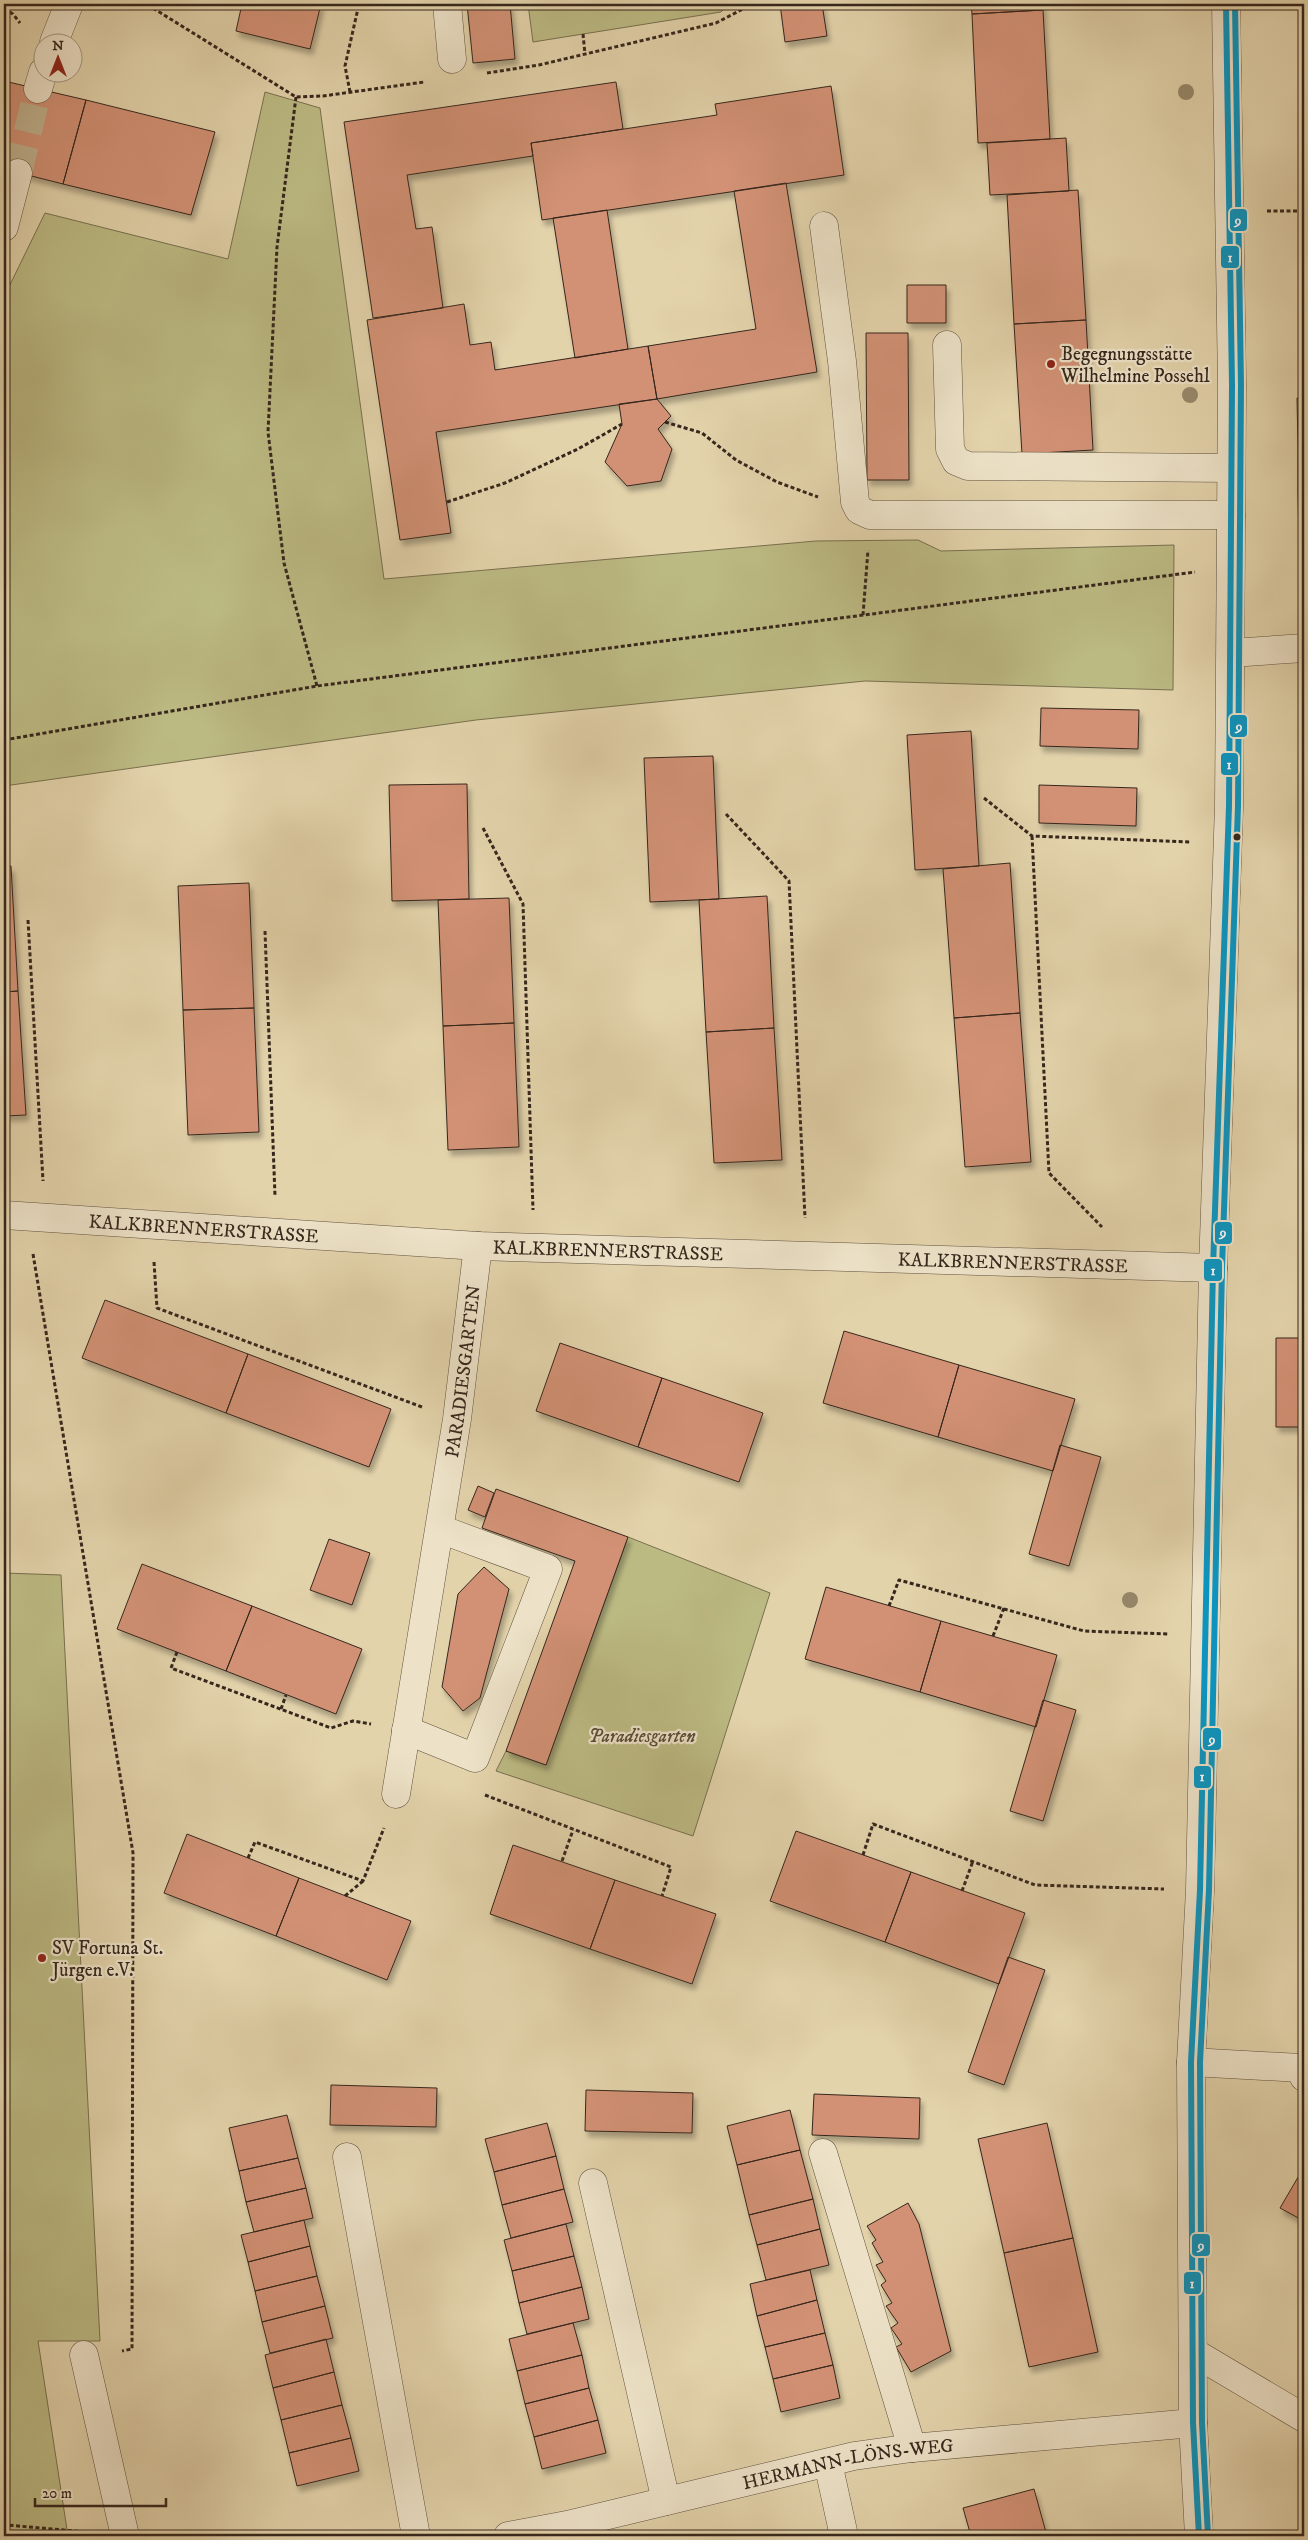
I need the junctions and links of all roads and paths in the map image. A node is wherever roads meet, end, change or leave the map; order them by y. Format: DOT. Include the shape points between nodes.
graph roads {
  1 [pos="70,4"];
  2 [pos="359,4"];
  3 [pos="447,4"];
  4 [pos="1226,4"];
  5 [pos="58,32"];
  6 [pos="583,34"];
  7 [pos="585,54"];
  8 [pos="452,59"];
  9 [pos="350,92"];
  10 [pos="296,97"];
  11 [pos="18,173"];
  12 [pos="824,226"];
  13 [pos="4,228"];
  14 [pos="947,345"];
  15 [pos="665,422"];
  16 [pos="622,424"];
  17 [pos="1231,468"];
  18 [pos="447,502"];
  19 [pos="862,509"];
  20 [pos="1231,515"];
  21 [pos="1230,567"];
  22 [pos="863,615"];
  23 [pos="1304,648"];
  24 [pos="1231,653"];
  25 [pos="317,686"];
  26 [pos="4,740"];
  27 [pos="984,798"];
  28 [pos="726,814"];
  29 [pos="484,828"];
  30 [pos="1032,836"];
  31 [pos="1228,844"];
  32 [pos="28,920"];
  33 [pos="265,932"];
  34 [pos="25,1216"];
  35 [pos="152,1224"];
  36 [pos="277,1233"];
  37 [pos="478,1246"];
  38 [pos="534,1248"];
  39 [pos="807,1256"];
  40 [pos="1100,1264"];
  41 [pos="1213,1268"];
  42 [pos="457,1420"];
  43 [pos="440,1529"];
  44 [pos="889,1606"];
  45 [pos="1004,1608"];
  46 [pos="1206,1635"];
  47 [pos="993,1636"];
  48 [pos="177,1652"];
  49 [pos="286,1695"];
  50 [pos="281,1709"];
  51 [pos="406,1730"];
  52 [pos="396,1794"];
  53 [pos="483,1794"];
  54 [pos="573,1830"];
  55 [pos="863,1855"];
  56 [pos="248,1858"];
  57 [pos="562,1861"];
  58 [pos="973,1861"];
  59 [pos="363,1881"];
  60 [pos="1200,1890"];
  61 [pos="962,1891"];
  62 [pos="346,1896"];
  63 [pos="662,1896"];
  64 [pos="1191,2062"];
  65 [pos="1303,2071"];
  66 [pos="823,2153"];
  67 [pos="347,2157"];
  68 [pos="593,2183"];
  69 [pos="1193,2352"];
  70 [pos="84,2355"];
  71 [pos="1304,2418"];
  72 [pos="1193,2423"];
  73 [pos="912,2448"];
  74 [pos="828,2463"];
  75 [pos="666,2501"];
  76 [pos="4,2515"];
  77 [pos="568,2531"];
  78 [pos="128,2536"];
  79 [pos="416,2536"];
  80 [pos="508,2536"];
  81 [pos="844,2536"];
  82 [pos="1199,2536"];
  1 -- 5 [label="street"];
  2 -- 9 [label="path" via="346,66"];
  3 -- 8 [label="street"];
  4 -- 17 [label="street"];
  6 -- 7 [label="path"];
  10 -- 25 [label="path" via="277,247 268,432 284,563"];
  11 -- 13 [label="street"];
  12 -- 19 [label="street"];
  14 -- 17 [label="street" via="950,448 956,461 968,466"];
  15 -- 19 [label="path" via="702,433 736,460 777,482 825,500"];
  16 -- 18 [label="path" via="578,449 505,483"];
  17 -- 20 [label="street"];
  19 -- 20 [label="street"];
  19 -- 22 [label="path"];
  20 -- 21 [label="street"];
  21 -- 22 [label="path"];
  21 -- 24 [label="street"];
  22 -- 25 [label="path"];
  23 -- 24 [label="street"];
  24 -- 31 [label="street"];
  25 -- 26 [label="path"];
  27 -- 30 [label="path"];
  28 -- 39 [label="path" via="788,881"];
  29 -- 38 [label="path" via="523,904"];
  30 -- 31 [label="path"];
  30 -- 40 [label="path" via="1049,1173 1103,1228"];
  31 -- 41 [label="street"];
  32 -- 34 [label="path"];
  33 -- 36 [label="path"];
  34 -- 35 [label="street, KALKBRENNERSTRASSE"];
  34 -- 70 [label="path" via="133,1853 132,2350"];
  35 -- 36 [label="street, KALKBRENNERSTRASSE"];
  35 -- 42 [label="path" via="157,1308"];
  36 -- 37 [label="street, KALKBRENNERSTRASSE"];
  37 -- 38 [label="street, KALKBRENNERSTRASSE"];
  37 -- 42 [label="street, PARADIESGARTEN"];
  38 -- 39 [label="street, KALKBRENNERSTRASSE"];
  39 -- 40 [label="street, KALKBRENNERSTRASSE"];
  40 -- 41 [label="street, KALKBRENNERSTRASSE"];
  41 -- 46 [label="street"];
  42 -- 43 [label="street, PARADIESGARTEN"];
  43 -- 51 [label="street, PARADIESGARTEN"];
  43 -- 51 [label="street" via="548,1570 475,1758"];
  44 -- 45 [label="path" via="899,1580"];
  45 -- 46 [label="path" via="1084,1631"];
  45 -- 47 [label="path"];
  46 -- 60 [label="street"];
  48 -- 50 [label="path" via="171,1668"];
  49 -- 50 [label="path"];
  50 -- 51 [label="path" via="331,1728 353,1721"];
  51 -- 52 [label="street, PARADIESGARTEN"];
  52 -- 59 [label="path"];
  53 -- 54 [label="path"];
  54 -- 57 [label="path"];
  54 -- 63 [label="path" via="671,1866"];
  55 -- 58 [label="path" via="873,1824"];
  56 -- 59 [label="path" via="256,1842"];
  58 -- 60 [label="path" via="1035,1885"];
  58 -- 61 [label="path"];
  59 -- 62 [label="path"];
  60 -- 64 [label="street"];
  64 -- 65 [label="street"];
  64 -- 69 [label="street"];
  66 -- 73 [label="street"];
  67 -- 79 [label="street"];
  68 -- 75 [label="street"];
  69 -- 71 [label="street"];
  69 -- 72 [label="street"];
  70 -- 78 [label="street"];
  72 -- 73 [label="street, HERMANN-LÖNS-WEG"];
  72 -- 82 [label="street"];
  73 -- 74 [label="street, HERMANN-LÖNS-WEG"];
  74 -- 75 [label="street, HERMANN-LÖNS-WEG"];
  74 -- 81 [label="street"];
  75 -- 77 [label="street, HERMANN-LÖNS-WEG"];
  76 -- 78 [label="path" via="7,2525"];
  77 -- 80 [label="street, HERMANN-LÖNS-WEG"];
}
